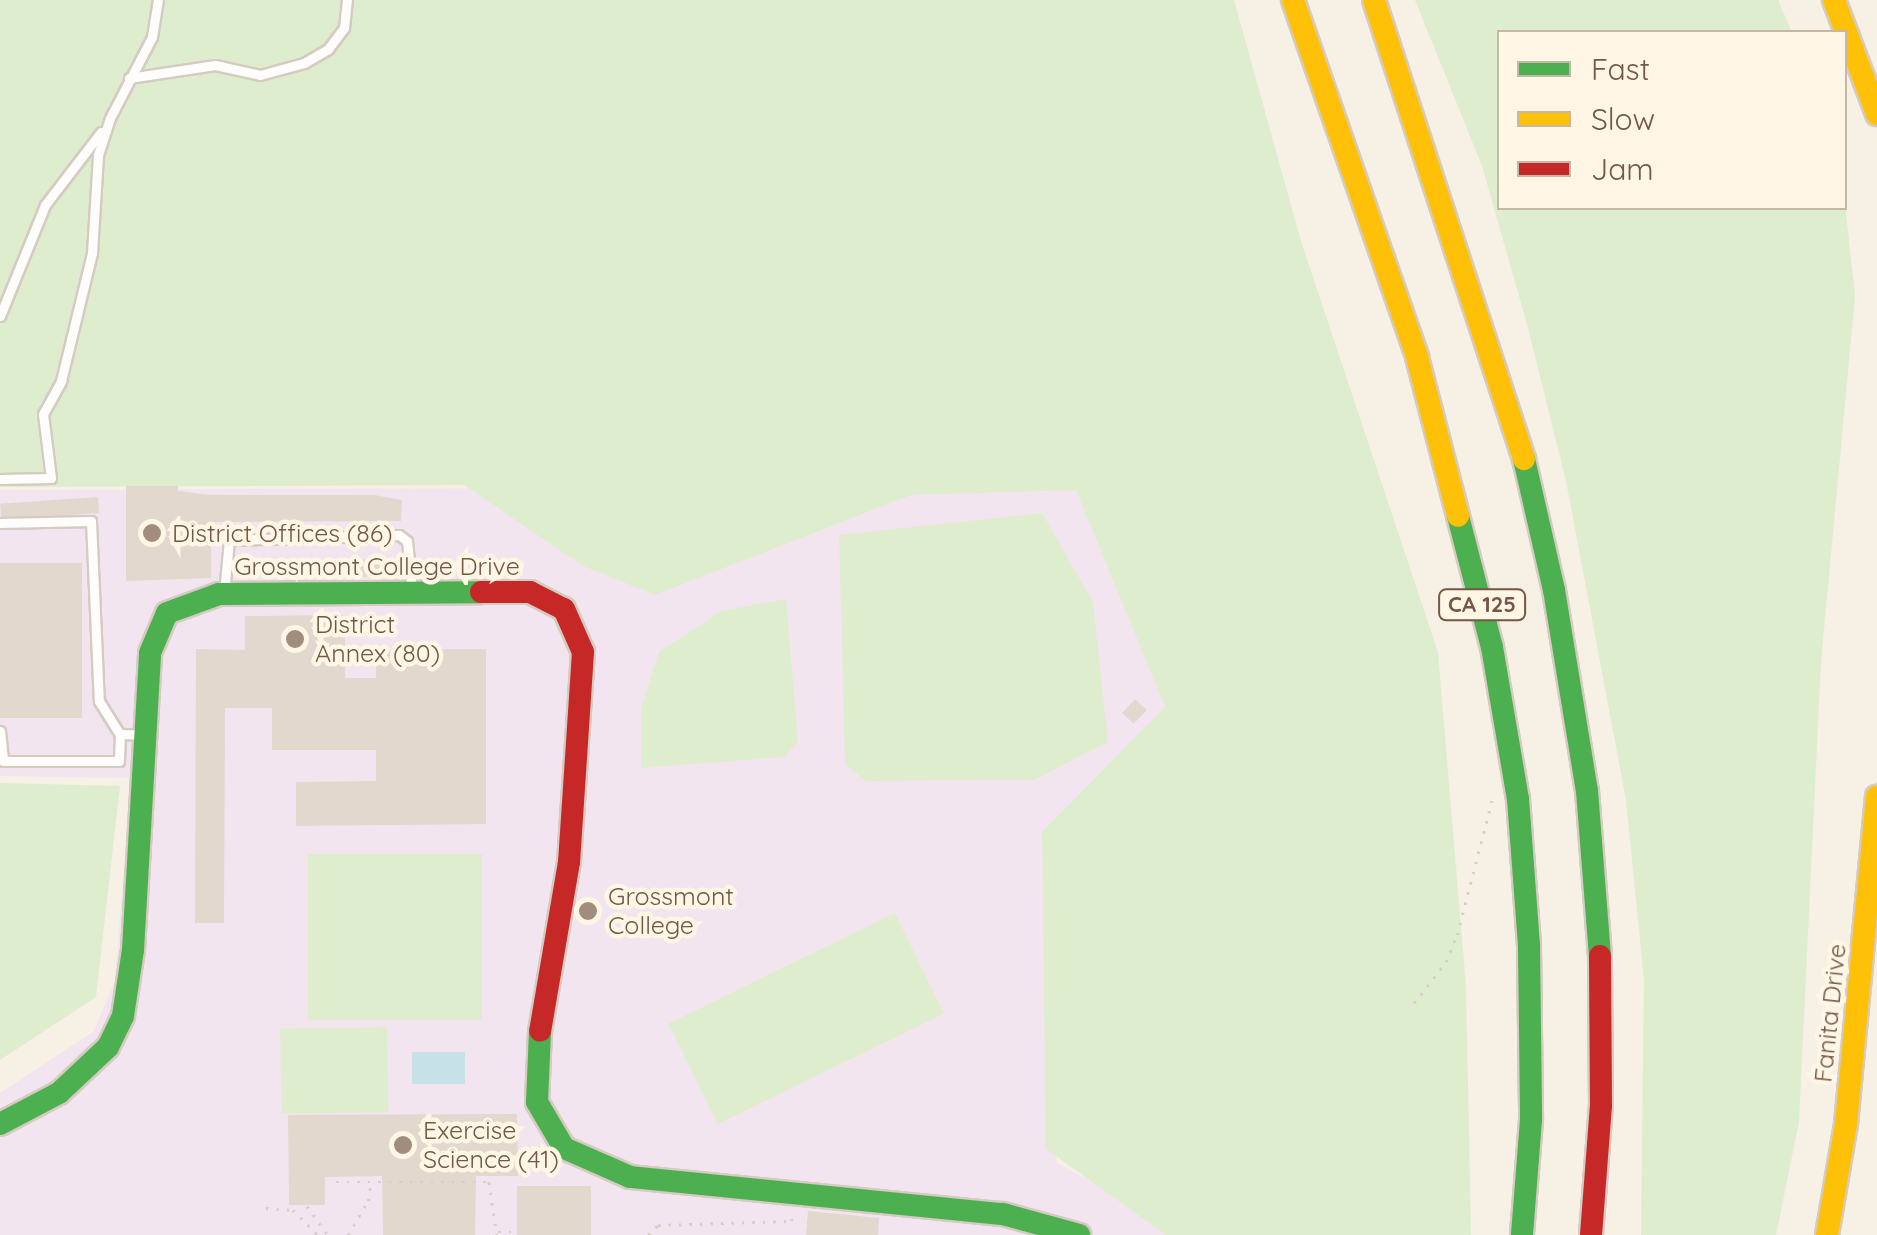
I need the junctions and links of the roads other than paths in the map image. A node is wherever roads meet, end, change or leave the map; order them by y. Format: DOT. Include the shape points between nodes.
graph roads {
  1 [pos="158,0"];
  2 [pos="347,0"];
  3 [pos="1293,0"];
  4 [pos="1374,0"];
  5 [pos="1834,0"];
  6 [pos="1871,67"];
  7 [pos="129,78"];
  8 [pos="112,114"];
  9 [pos="1877,114"];
  10 [pos="0,316"];
  11 [pos="0,479"];
  12 [pos="0,522"];
  13 [pos="412,593"];
  14 [pos="224,594"];
  15 [pos="0,731"];
  16 [pos="120,734"];
  17 [pos="146,736"];
  18 [pos="1877,796"];
  19 [pos="0,1124"];
  20 [pos="1078,1235"];
  21 [pos="1522,1235"];
  22 [pos="1591,1235"];
  23 [pos="1826,1235"];
  1 -- 7 [label="lane" via="152,37"];
  2 -- 7 [label="lane" via="344,28 328,49 304,63 260,74 216,66"];
  3 -- 21 [label="main road, CA 125" via="1417,357 1492,647 1518,799 1529,948 1531,1120"];
  4 -- 22 [label="main road, CA 125" via="1525,462 1554,590 1587,791 1600,951 1601,1106"];
  5 -- 6 [label="main road"];
  6 -- 9 [label="main road"];
  7 -- 8 [label="lane"];
  8 -- 10 [label="lane" via="88,156 45,204"];
  8 -- 11 [label="lane" via="98,155 92,253 61,381 43,414 51,478"];
  12 -- 16 [label="lane" via="91,521 99,701"];
  13 -- 14 [label="main road, Grossmont College Drive"];
  13 -- 14 [label="lane" via="411,557 400,535 229,540 223,550"];
  13 -- 20 [label="main road, Grossmont College Drive" via="530,592 564,609 584,652 569,862 534,1064 537,1102 564,1148 630,1176 1002,1214"];
  14 -- 17 [label="main road, Grossmont College Drive" via="168,612 154,633"];
  15 -- 16 [label="lane" via="2,761 119,761"];
  16 -- 17 [label="lane"];
  17 -- 19 [label="main road, Grossmont College Drive" via="123,1016 108,1047 59,1093"];
  18 -- 23 [label="main road, Fanita Drive" via="1846,1124"];
}
